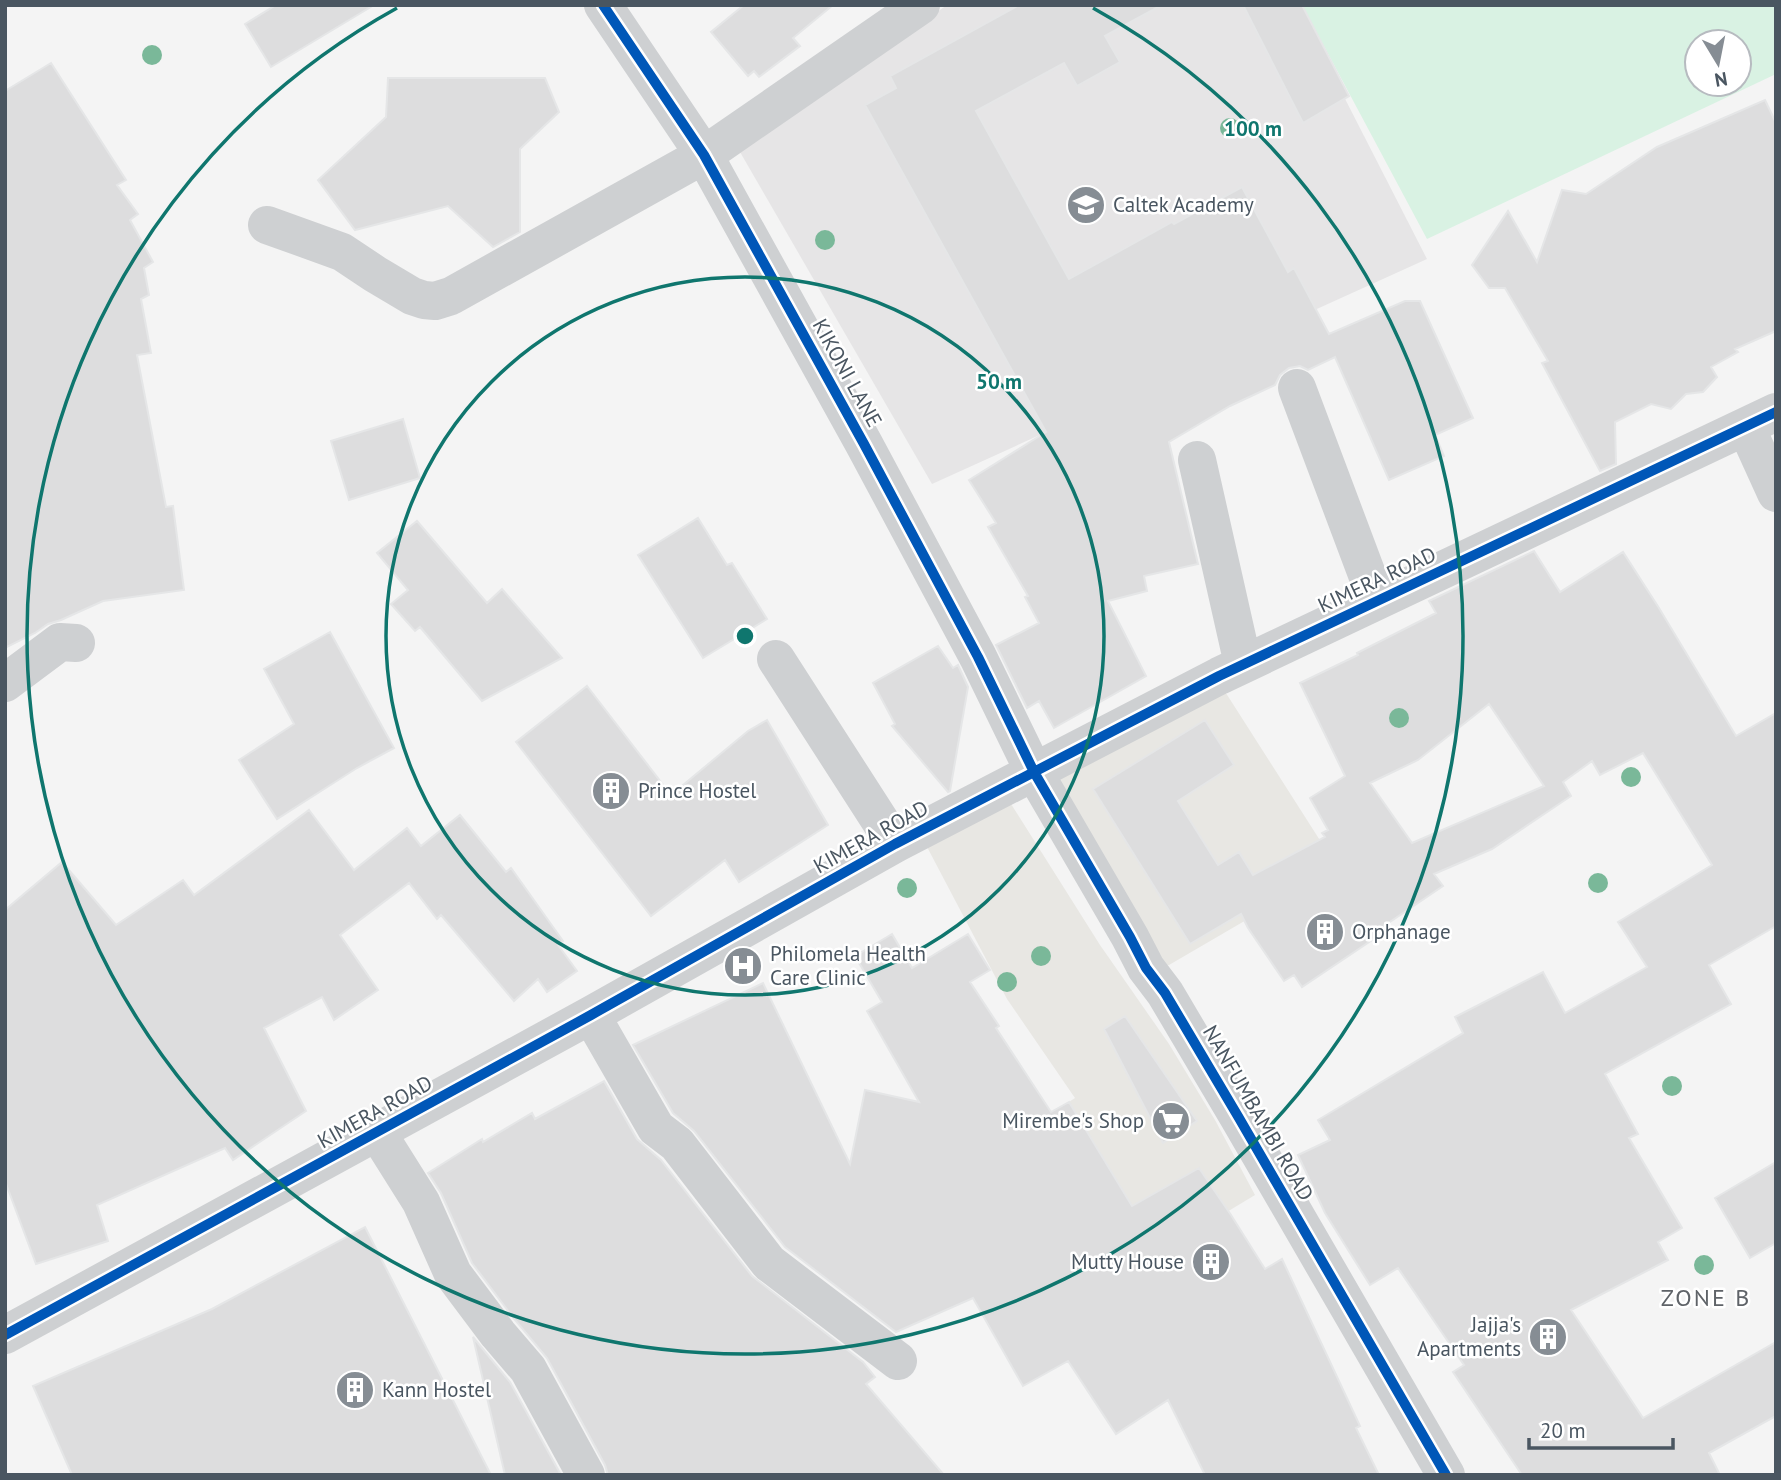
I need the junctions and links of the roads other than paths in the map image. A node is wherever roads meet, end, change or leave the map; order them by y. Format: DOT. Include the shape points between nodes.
graph roads {
  1 [pos="603,5"];
  2 [pos="921,5"];
  3 [pos="704,155"];
  4 [pos="267,225"];
  5 [pos="1297,388"];
  6 [pos="1761,419"];
  7 [pos="1197,460"];
  8 [pos="1776,493"];
  9 [pos="1377,601"];
  10 [pos="76,643"];
  11 [pos="776,659"];
  12 [pos="1243,664"];
  13 [pos="5,683"];
  14 [pos="1034,772"];
  15 [pos="895,844"];
  16 [pos="590,1015"];
  17 [pos="377,1132"];
  18 [pos="5,1335"];
  19 [pos="898,1361"];
  20 [pos="586,1475"];
  21 [pos="1446,1475"];
  1 -- 3 [label="street, KIKONI LANE"];
  2 -- 3 [label="street"];
  3 -- 4 [label="street" via="435,301 412,296 342,251"];
  3 -- 14 [label="street, KIKONI LANE" via="978,657"];
  5 -- 9 [label="street"];
  6 -- 8 [label="street"];
  6 -- 9 [label="street, KIMERA ROAD"];
  7 -- 12 [label="street"];
  9 -- 12 [label="street, KIMERA ROAD"];
  10 -- 13 [label="street" via="60,642"];
  11 -- 15 [label="street"];
  12 -- 14 [label="street, KIMERA ROAD"];
  14 -- 15 [label="street, KIMERA ROAD"];
  14 -- 21 [label="street, NANFUMBAMBI ROAD"];
  15 -- 16 [label="street, KIMERA ROAD"];
  16 -- 17 [label="street, KIMERA ROAD"];
  16 -- 19 [label="street" via="656,1128 677,1144 769,1263"];
  17 -- 18 [label="street, KIMERA ROAD"];
  17 -- 20 [label="street" via="421,1202 453,1274 528,1369"];
}
